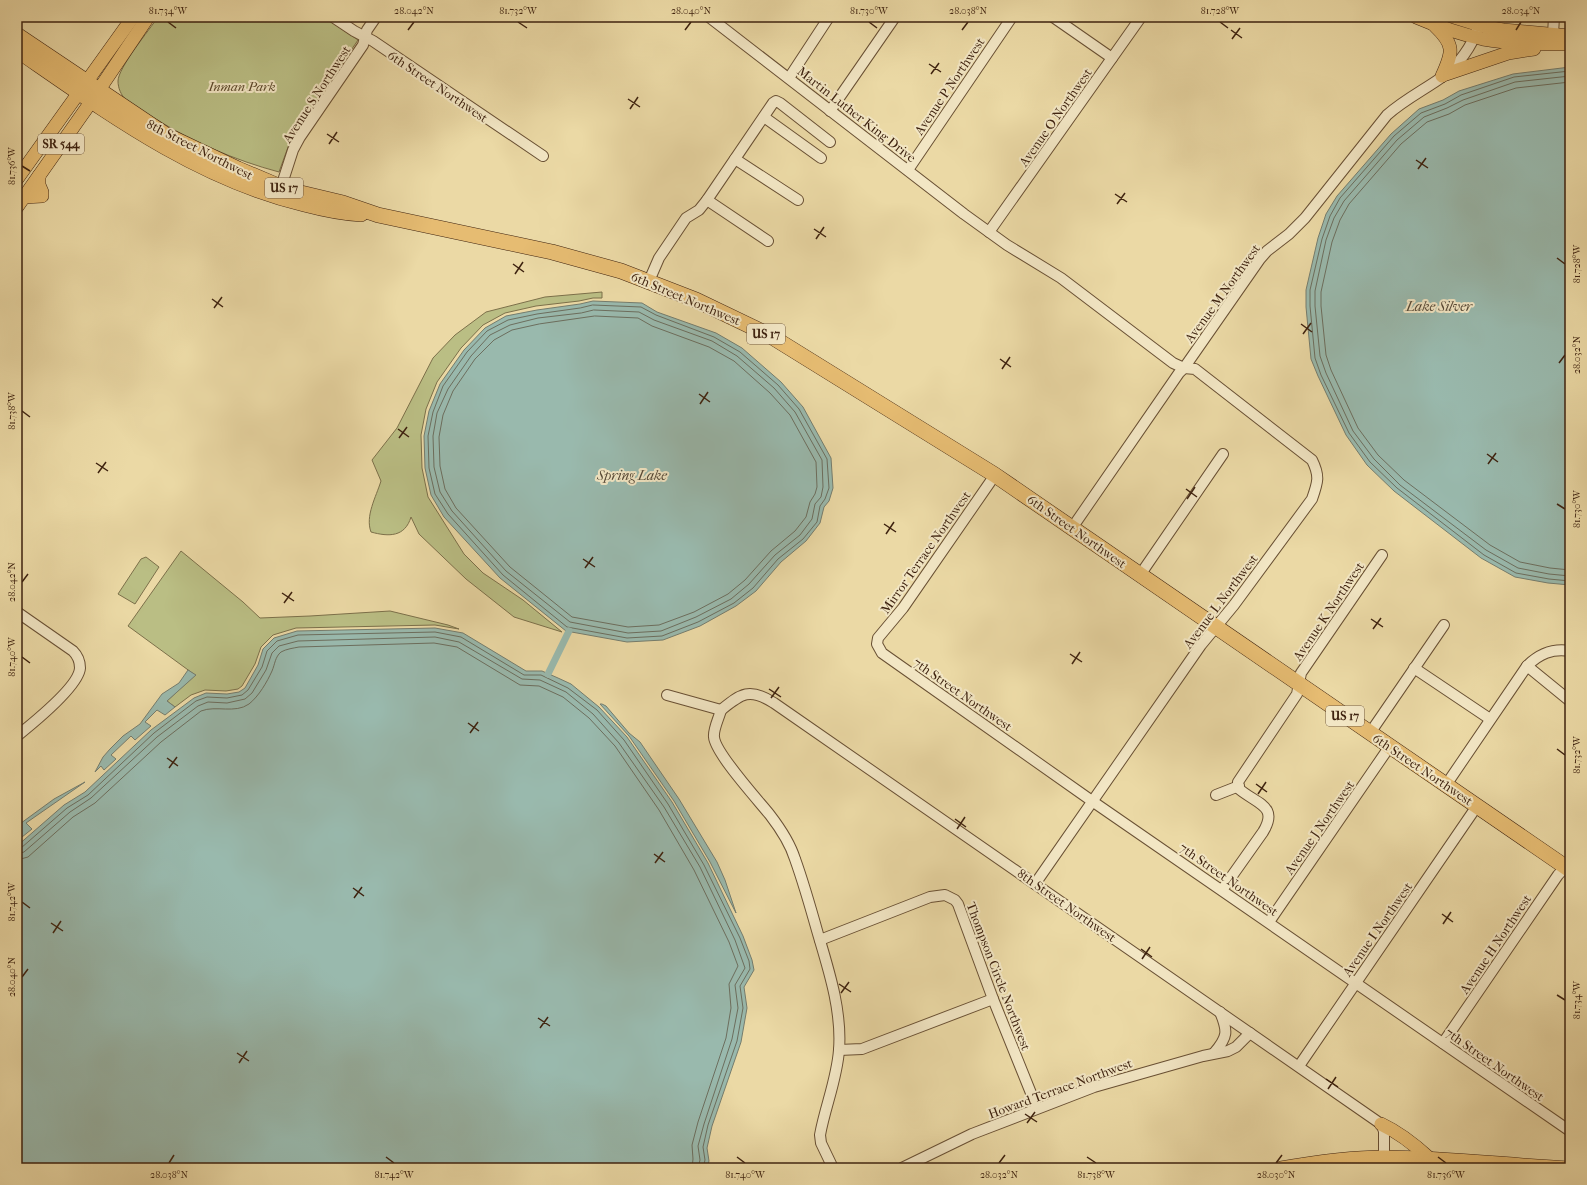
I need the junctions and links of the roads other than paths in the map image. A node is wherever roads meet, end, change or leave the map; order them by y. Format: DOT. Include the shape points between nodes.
graph roads {
  1 [pos="133,17"];
  2 [pos="148,17"];
  3 [pos="333,17"];
  4 [pos="376,17"];
  5 [pos="710,17"];
  6 [pos="829,17"];
  7 [pos="895,17"];
  8 [pos="1012,17"];
  9 [pos="1053,17"];
  10 [pos="1141,17"];
  11 [pos="1416,17"];
  12 [pos="1454,17"];
  13 [pos="1554,17"];
  14 [pos="1434,25"];
  15 [pos="1476,28"];
  16 [pos="1553,34"];
  17 [pos="17,35"];
  18 [pos="1570,36"];
  19 [pos="365,37"];
  20 [pos="1570,44"];
  21 [pos="17,50"];
  22 [pos="1112,58"];
  23 [pos="1444,75"];
  24 [pos="789,78"];
  25 [pos="89,91"];
  26 [pos="830,111"];
  27 [pos="764,117"];
  28 [pos="830,142"];
  29 [pos="543,156"];
  30 [pos="821,158"];
  31 [pos="735,159"];
  32 [pos="908,170"];
  33 [pos="219,175"];
  34 [pos="17,178"];
  35 [pos="278,186"];
  36 [pos="706,200"];
  37 [pos="798,200"];
  38 [pos="20,202"];
  39 [pos="378,216"];
  40 [pos="989,232"];
  41 [pos="768,241"];
  42 [pos="552,252"];
  43 [pos="649,281"];
  44 [pos="1184,368"];
  45 [pos="1223,454"];
  46 [pos="995,475"];
  47 [pos="1072,528"];
  48 [pos="1382,555"];
  49 [pos="1140,575"];
  50 [pos="17,612"];
  51 [pos="1444,625"];
  52 [pos="1216,627"];
  53 [pos="877,644"];
  54 [pos="1570,651"];
  55 [pos="1526,666"];
  56 [pos="1414,668"];
  57 [pos="1298,684"];
  58 [pos="667,695"];
  59 [pos="1570,701"];
  60 [pos="721,710"];
  61 [pos="1490,719"];
  62 [pos="1370,733"];
  63 [pos="17,736"];
  64 [pos="1390,746"];
  65 [pos="1446,785"];
  66 [pos="1239,786"];
  67 [pos="1216,795"];
  68 [pos="1092,801"];
  69 [pos="1477,806"];
  70 [pos="1568,866"];
  71 [pos="1035,884"];
  72 [pos="1222,890"];
  73 [pos="1269,922"];
  74 [pos="820,940"];
  75 [pos="1356,982"];
  76 [pos="993,998"];
  77 [pos="1220,1012"];
  78 [pos="1250,1034"];
  79 [pos="1443,1043"];
  80 [pos="839,1050"];
  81 [pos="1214,1053"];
  82 [pos="1299,1066"];
  83 [pos="1037,1108"];
  84 [pos="1381,1124"];
  85 [pos="1570,1131"];
  86 [pos="1384,1157"];
  87 [pos="1429,1158"];
  88 [pos="833,1168"];
  89 [pos="902,1168"];
  90 [pos="1281,1168"];
  91 [pos="1570,1168"];
  1 -- 25 [label="main road, SR 544"];
  2 -- 25 [label="main road, SR 544"];
  3 -- 19 [label="street, 6th Street Northwest"];
  4 -- 19 [label="street, Avenue S Northwest"];
  5 -- 24 [label="street, Martin Luther King Drive"];
  6 -- 24 [label="street"];
  7 -- 26 [label="street"];
  8 -- 32 [label="street, Avenue P Northwest"];
  9 -- 22 [label="street"];
  10 -- 22 [label="street, Avenue O Northwest"];
  11 -- 14 [label="main road"];
  12 -- 15 [label="main road"];
  13 -- 16 [label="street"];
  14 -- 15 [label="main road"];
  14 -- 23 [label="main road" via="1450,45 1449,61"];
  15 -- 16 [label="main road"];
  15 -- 20 [label="main road" via="1505,42"];
  15 -- 23 [label="street, Avenue M Northwest" via="1461,57"];
  16 -- 18 [label="main road"];
  17 -- 25 [label="highway, 8th Street Northwest / US 17"];
  19 -- 29 [label="street, 6th Street Northwest"];
  19 -- 35 [label="street, Avenue S Northwest" via="363,45 300,137"];
  20 -- 23 [label="main road" via="1508,53"];
  21 -- 25 [label="highway, 8th Street Northwest / US 17"];
  22 -- 40 [label="street, Avenue O Northwest"];
  23 -- 44 [label="street, Avenue M Northwest" via="1403,101 1387,115 1305,218 1260,259"];
  24 -- 26 [label="street, Martin Luther King Drive"];
  25 -- 33 [label="highway, 8th Street Northwest / US 17" via="148,138"];
  25 -- 34 [label="main road, SR 544"];
  25 -- 35 [label="highway, 8th Street Northwest / US 17" via="166,135"];
  25 -- 38 [label="main road, SR 544" via="39,176"];
  26 -- 32 [label="street, Martin Luther King Drive"];
  27 -- 28 [label="street" via="773,103 780,103"];
  27 -- 30 [label="street"];
  27 -- 31 [label="street"];
  31 -- 36 [label="street"];
  31 -- 37 [label="street"];
  32 -- 40 [label="street, Martin Luther King Drive"];
  33 -- 35 [label="highway" via="230,173"];
  33 -- 39 [label="highway, 8th Street Northwest / US 17" via="254,190 298,203 341,213"];
  35 -- 39 [label="highway, 8th Street Northwest / US 17" via="343,203"];
  36 -- 41 [label="street"];
  36 -- 43 [label="street" via="699,210 686,218 659,258"];
  39 -- 42 [label="highway, 8th Street Northwest / US 17"];
  40 -- 44 [label="street, Martin Luther King Drive" via="1047,268 1173,363"];
  42 -- 43 [label="highway, 6th Street Northwest / US 17"];
  43 -- 46 [label="highway, 6th Street Northwest / US 17" via="714,308 769,336"];
  44 -- 47 [label="street, Avenue M Northwest"];
  44 -- 52 [label="street, Avenue L Northwest" via="1195,370 1312,460 1319,482 1312,499"];
  45 -- 49 [label="street"];
  46 -- 47 [label="highway, 6th Street Northwest / US 17"];
  46 -- 53 [label="street, Mirror Terrace Northwest" via="903,608 878,638"];
  47 -- 49 [label="highway, 6th Street Northwest / US 17"];
  48 -- 57 [label="street, Avenue K Northwest" via="1301,673"];
  49 -- 52 [label="highway, 6th Street Northwest / US 17"];
  50 -- 63 [label="street" via="73,651 80,666 74,682 42,716"];
  51 -- 56 [label="street"];
  52 -- 57 [label="highway, 6th Street Northwest / US 17"];
  52 -- 68 [label="street, Avenue L Northwest"];
  53 -- 68 [label="street, 7th Street Northwest" via="886,656"];
  54 -- 55 [label="street" via="1550,651"];
  55 -- 59 [label="street"];
  55 -- 61 [label="street"];
  56 -- 61 [label="street"];
  56 -- 62 [label="street"];
  57 -- 62 [label="highway, 6th Street Northwest / US 17"];
  57 -- 66 [label="street, Avenue K Northwest" via="1297,694 1240,777"];
  58 -- 60 [label="street"];
  60 -- 71 [label="street, 8th Street Northwest" via="745,694 766,698"];
  60 -- 74 [label="street" via="714,737 721,753 779,828 793,853"];
  61 -- 65 [label="street"];
  62 -- 64 [label="highway, 6th Street Northwest / US 17"];
  64 -- 65 [label="highway, 6th Street Northwest / US 17"];
  64 -- 73 [label="street, Avenue J Northwest"];
  65 -- 69 [label="highway, 6th Street Northwest / US 17"];
  66 -- 67 [label="street"];
  66 -- 72 [label="street" via="1243,792 1266,807 1270,817 1269,823"];
  68 -- 71 [label="street, Avenue L Northwest"];
  68 -- 72 [label="street, 7th Street Northwest"];
  69 -- 70 [label="highway, 6th Street Northwest / US 17"];
  69 -- 75 [label="street, Avenue I Northwest"];
  70 -- 79 [label="street, Avenue H Northwest" via="1558,875"];
  71 -- 77 [label="street, 8th Street Northwest"];
  72 -- 73 [label="street, 7th Street Northwest"];
  73 -- 75 [label="street, 7th Street Northwest"];
  74 -- 76 [label="street, Thompson Circle Northwest" via="930,897 945,895 958,904"];
  74 -- 80 [label="street" via="835,997"];
  75 -- 79 [label="street, 7th Street Northwest"];
  75 -- 82 [label="street, Avenue I Northwest"];
  76 -- 80 [label="street" via="862,1049"];
  76 -- 83 [label="street, Thompson Circle Northwest"];
  77 -- 78 [label="street, 8th Street Northwest"];
  77 -- 81 [label="street" via="1226,1030 1224,1041"];
  78 -- 81 [label="street, Howard Terrace Northwest" via="1236,1047"];
  78 -- 82 [label="street, 8th Street Northwest"];
  79 -- 85 [label="street, 7th Street Northwest"];
  80 -- 88 [label="street" via="820,1135 821,1143"];
  81 -- 83 [label="street, Howard Terrace Northwest" via="1094,1087"];
  82 -- 84 [label="street, 8th Street Northwest"];
  83 -- 89 [label="street, Howard Terrace Northwest" via="972,1134"];
  84 -- 86 [label="street" via="1384,1131"];
  84 -- 87 [label="main road"];
  86 -- 87 [label="main road"];
  86 -- 90 [label="main road" via="1327,1161"];
  87 -- 91 [label="main road"];
}
